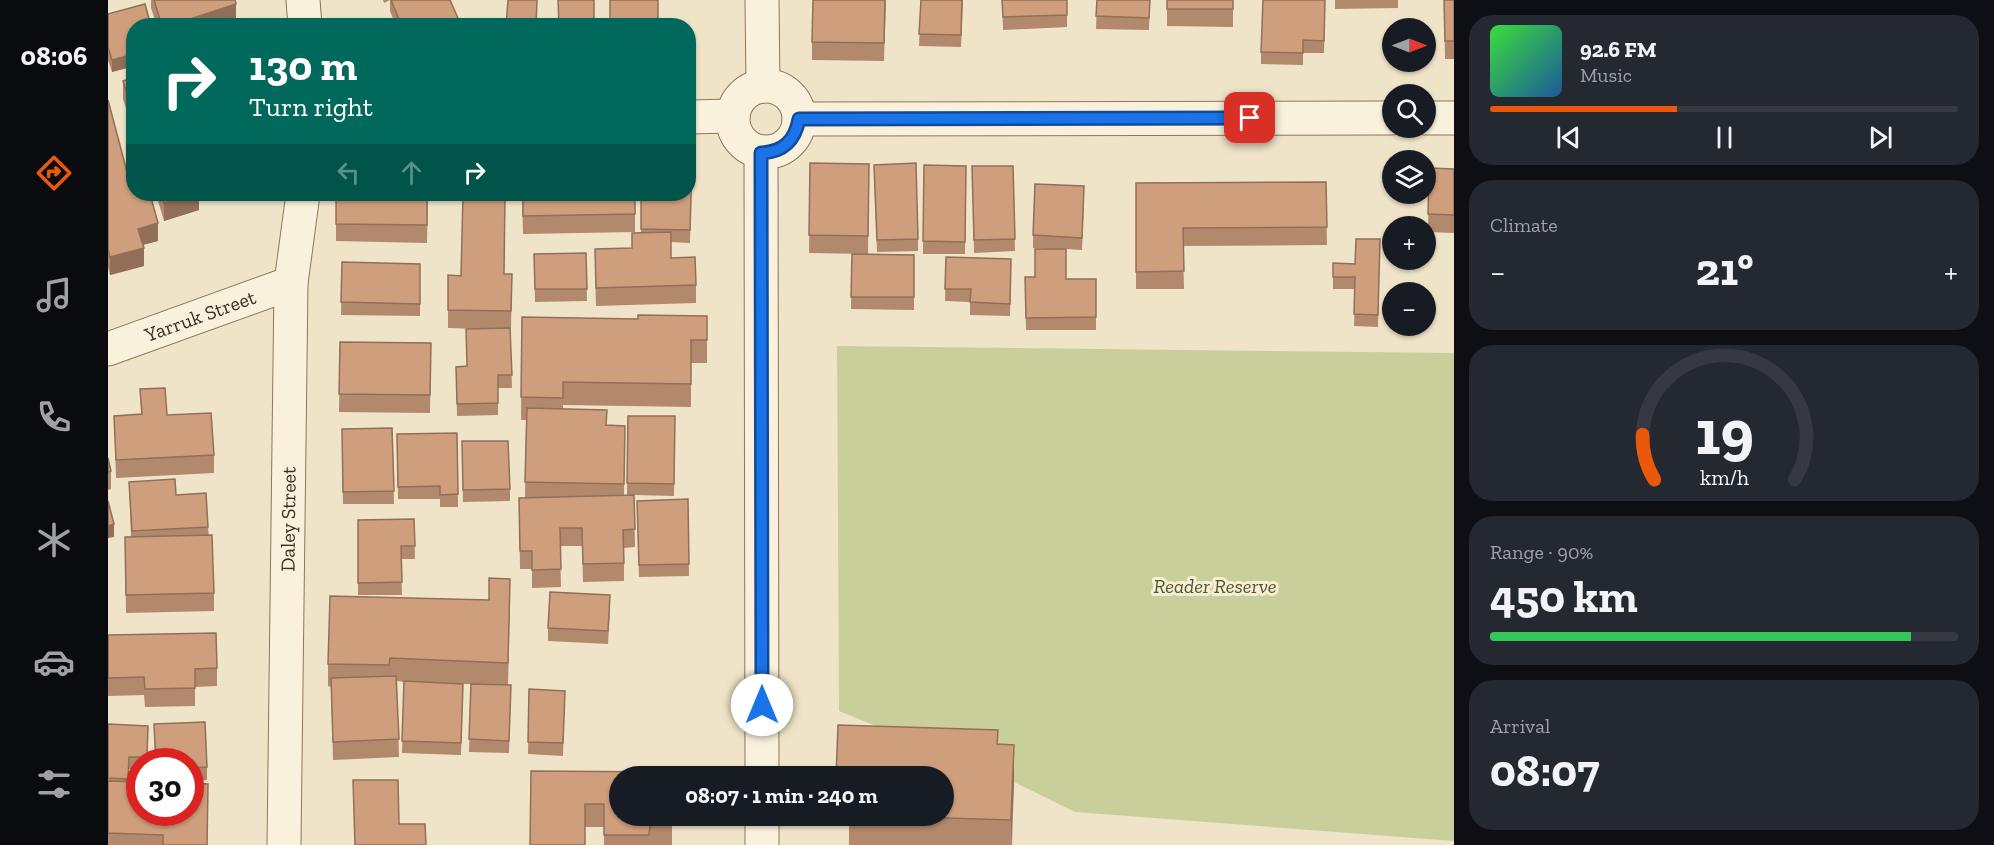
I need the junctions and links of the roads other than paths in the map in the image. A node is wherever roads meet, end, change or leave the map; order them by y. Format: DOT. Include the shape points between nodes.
graph roads {
  1 [pos="303,0"];
  2 [pos="762,0"];
  3 [pos="304,18"];
  4 [pos="763,86"];
  5 [pos="733,116"];
  6 [pos="696,117"];
  7 [pos="1382,118"];
  8 [pos="1436,118"];
  9 [pos="1454,118"];
  10 [pos="799,119"];
  11 [pos="761,153"];
  12 [pos="302,201"];
  13 [pos="291,283"];
  14 [pos="108,349"];
  15 [pos="762,766"];
  16 [pos="762,826"];
  17 [pos="284,845"];
  18 [pos="762,845"];
  1 -- 3 [label="street"];
  2 -- 4 [label="street"];
  4 -- 5 [label="street" via="742,96"];
  4 -- 10 [label="street" via="788,94"];
  5 -- 6 [label="street"];
  5 -- 11 [label="street" via="740,140"];
  7 -- 10 [label="street"];
  8 -- 9 [label="street"];
  10 -- 11 [label="street" via="792,140 783,148"];
  11 -- 15 [label="street"];
  12 -- 13 [label="street, Daley Street"];
  13 -- 14 [label="street, Yarruk Street"];
  13 -- 17 [label="street, Daley Street"];
  16 -- 18 [label="street"];
}
